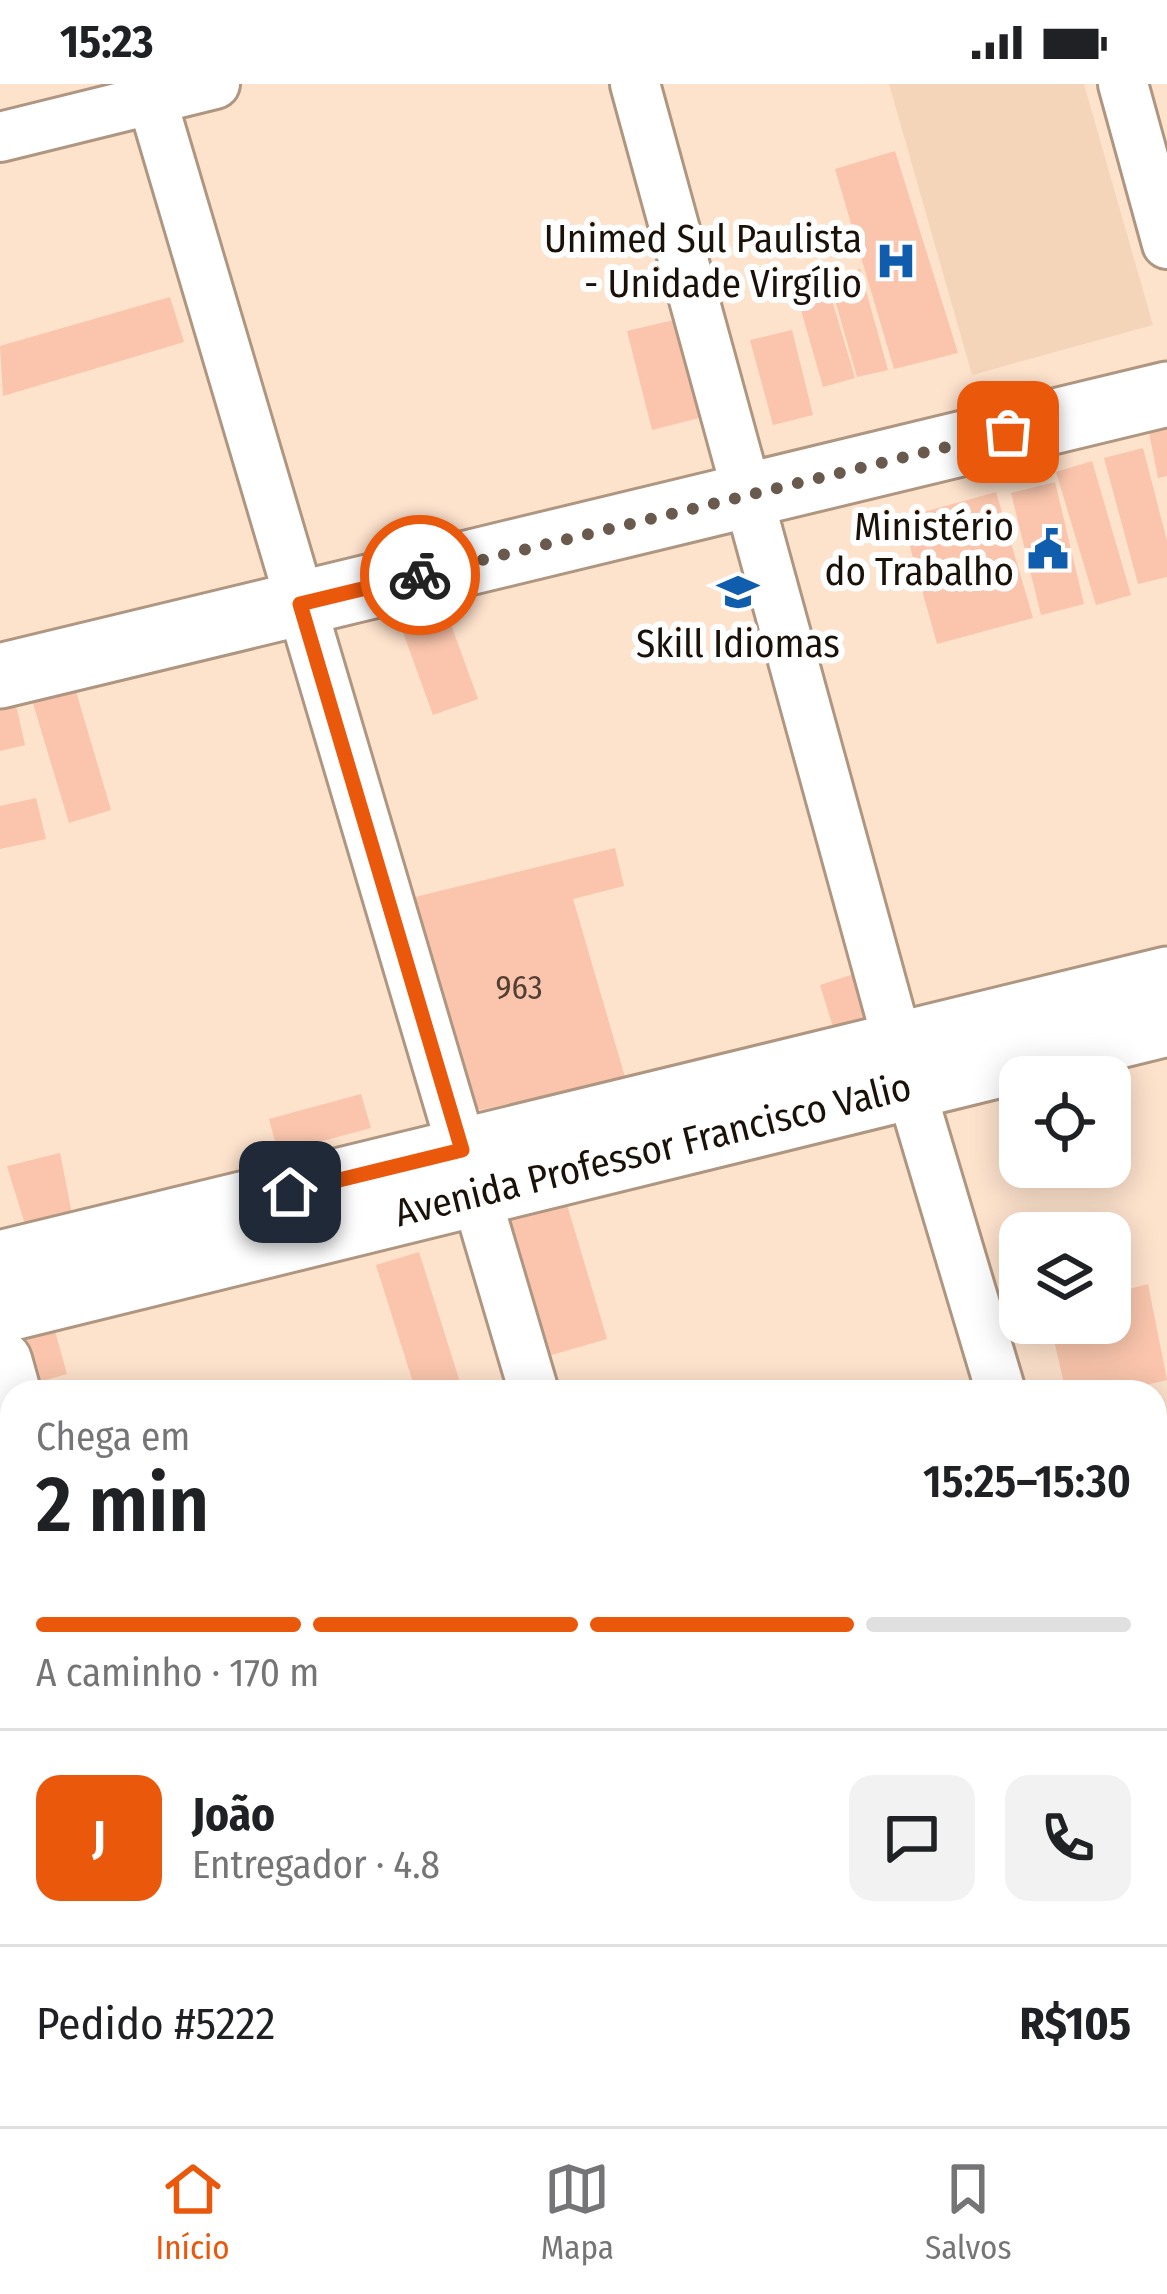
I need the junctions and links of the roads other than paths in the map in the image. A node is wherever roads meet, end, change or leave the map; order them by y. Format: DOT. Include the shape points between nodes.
graph roads {
  1 [pos="215,84"];
  2 [pos="635,84"];
  3 [pos="1123,84"];
  4 [pos="152,100"];
  5 [pos="0,137"];
  6 [pos="1167,244"];
  7 [pos="1167,394"];
  8 [pos="749,495"];
  9 [pos="300,604"];
  10 [pos="0,676"];
  11 [pos="1167,979"];
  12 [pos="1167,1024"];
  13 [pos="905,1066"];
  14 [pos="469,1172"];
  15 [pos="0,1263"];
  16 [pos="0,1311"];
  17 [pos="530,1380"];
  18 [pos="997,1380"];
  1 -- 4 [label="street"];
  2 -- 8 [label="street"];
  3 -- 6 [label="street"];
  4 -- 5 [label="street"];
  4 -- 9 [label="street"];
  7 -- 8 [label="main road"];
  8 -- 9 [label="main road"];
  8 -- 13 [label="street"];
  9 -- 10 [label="main road"];
  9 -- 14 [label="street"];
  11 -- 13 [label="main road, Avenida Professor Francisco Valio"];
  12 -- 13 [label="main road, Avenida Professor Francisco Valio"];
  13 -- 14 [label="main road, Avenida Professor Francisco Valio"];
  13 -- 18 [label="street"];
  14 -- 15 [label="main road, Avenida Professor Francisco Valio"];
  14 -- 16 [label="main road, Avenida Professor Francisco Valio"];
  14 -- 17 [label="street"];
}
